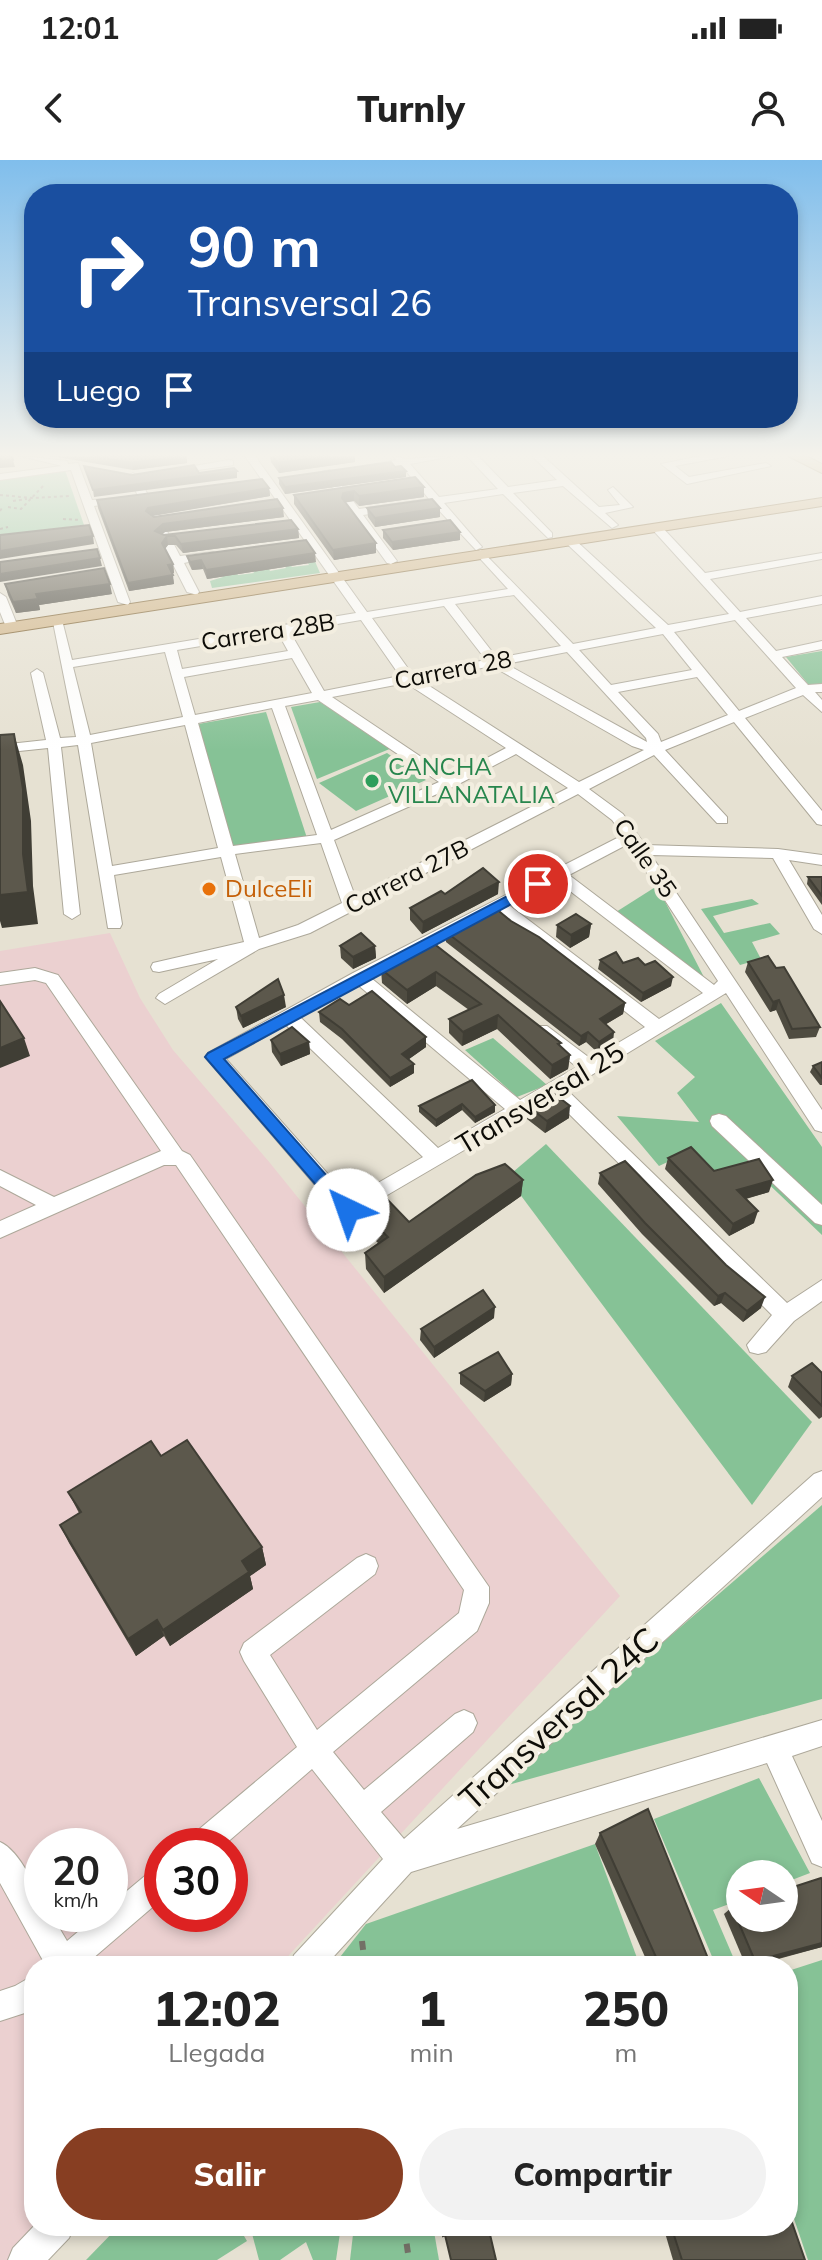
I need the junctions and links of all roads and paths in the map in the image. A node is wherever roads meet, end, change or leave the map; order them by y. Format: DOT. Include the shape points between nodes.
graph roads {
  1 [pos="106,554"];
  2 [pos="174,554"];
  3 [pos="222,554"];
  4 [pos="320,554"];
  5 [pos="386,554"];
  6 [pos="446,554"];
  7 [pos="454,554"];
  8 [pos="482,554"];
  9 [pos="584,554"];
  10 [pos="681,554"];
  11 [pos="822,556"];
  12 [pos="177,560"];
  13 [pos="391,561"];
  14 [pos="112,571"];
  15 [pos="98,573"];
  16 [pos="334,574"];
  17 [pos="702,577"];
  18 [pos="14,587"];
  19 [pos="0,589"];
  20 [pos="515,591"];
  21 [pos="193,592"];
  22 [pos="0,597"];
  23 [pos="822,600"];
  24 [pos="124,602"];
  25 [pos="447,602"];
  26 [pos="364,616"];
  27 [pos="738,616"];
  28 [pos="56,620"];
  29 [pos="5,624"];
  30 [pos="282,629"];
  31 [pos="666,630"];
  32 [pos="822,645"];
  33 [pos="170,648"];
  34 [pos="568,648"];
  35 [pos="295,654"];
  36 [pos="774,655"];
  37 [pos="494,662"];
  38 [pos="68,664"];
  39 [pos="703,672"];
  40 [pos="37,673"];
  41 [pos="177,674"];
  42 [pos="409,679"];
  43 [pos="822,688"];
  44 [pos="610,689"];
  45 [pos="805,689"];
  46 [pos="320,695"];
  47 [pos="277,703"];
  48 [pos="822,708"];
  49 [pos="736,719"];
  50 [pos="190,720"];
  51 [pos="84,740"];
  52 [pos="54,743"];
  53 [pos="0,749"];
  54 [pos="515,749"];
  55 [pos="656,749"];
  56 [pos="450,783"];
  57 [pos="579,789"];
  58 [pos="822,796"];
  59 [pos="803,798"];
  60 [pos="722,820"];
  61 [pos="822,821"];
  62 [pos="326,838"];
  63 [pos="638,843"];
  64 [pos="227,851"];
  65 [pos="778,854"];
  66 [pos="822,860"];
  67 [pos="106,872"];
  68 [pos="557,874"];
  69 [pos="499,905"];
  70 [pos="351,906"];
  71 [pos="72,914"];
  72 [pos="114,924"];
  73 [pos="822,929"];
  74 [pos="253,945"];
  75 [pos="159,967"];
  76 [pos="359,977"];
  77 [pos="0,979"];
  78 [pos="722,988"];
  79 [pos="165,998"];
  80 [pos="288,1016"];
  81 [pos="528,1019"];
  82 [pos="658,1028"];
  83 [pos="590,1068"];
  84 [pos="555,1089"];
  85 [pos="814,1099"];
  86 [pos="519,1110"];
  87 [pos="719,1121"];
  88 [pos="822,1125"];
  89 [pos="168,1157"];
  90 [pos="437,1159"];
  91 [pos="0,1177"];
  92 [pos="54,1206"];
  93 [pos="822,1217"];
  94 [pos="0,1230"];
  95 [pos="822,1289"];
  96 [pos="786,1315"];
  97 [pos="758,1345"];
  98 [pos="822,1482"];
  99 [pos="366,1566"];
  100 [pos="464,1723"];
  101 [pos="822,1733"];
  102 [pos="774,1748"];
  103 [pos="314,1750"];
  104 [pos="361,1811"];
  105 [pos="222,1828"];
  106 [pos="822,1853"];
  107 [pos="0,1856"];
  108 [pos="402,1860"];
  109 [pos="144,1895"];
  110 [pos="58,1956"];
  111 [pos="73,1956"];
  112 [pos="314,1956"];
  113 [pos="19,1998"];
  114 [pos="0,2020"];
  115 [pos="48,2236"];
  116 [pos="405,2236"];
  117 [pos="25,2260"];
  118 [pos="409,2260"];
  1 -- 14 [label="street"];
  2 -- 12 [label="street"];
  3 -- 12 [label="street"];
  4 -- 16 [label="street, Calle 35"];
  5 -- 13 [label="street"];
  6 -- 13 [label="main road"];
  7 -- 16 [label="main road"];
  8 -- 20 [label="street"];
  9 -- 31 [label="street"];
  10 -- 17 [label="street"];
  11 -- 17 [label="street"];
  12 -- 21 [label="street"];
  13 -- 16 [label="main road"];
  14 -- 15 [label="street"];
  14 -- 24 [label="street"];
  16 -- 21 [label="main road"];
  16 -- 26 [label="street, Calle 35"];
  16 -- 28 [label="main road"];
  17 -- 27 [label="street"];
  18 -- 19 [label="street"];
  20 -- 25 [label="street, Carrera 28B"];
  20 -- 34 [label="street"];
  21 -- 24 [label="main road"];
  22 -- 29 [label="street"];
  23 -- 27 [label="street, Carrera 28"];
  24 -- 29 [label="main road"];
  25 -- 26 [label="street, Carrera 28B"];
  25 -- 37 [label="street"];
  26 -- 30 [label="street, Carrera 28B"];
  26 -- 42 [label="street, Calle 35"];
  27 -- 31 [label="street, Carrera 28"];
  27 -- 36 [label="street"];
  28 -- 29 [label="main road"];
  28 -- 38 [label="street"];
  30 -- 33 [label="street, Carrera 28B"];
  30 -- 35 [label="street"];
  31 -- 34 [label="street, Carrera 28"];
  31 -- 39 [label="street"];
  32 -- 36 [label="street"];
  33 -- 38 [label="street, Carrera 28B"];
  33 -- 41 [label="street"];
  34 -- 37 [label="street, Carrera 28"];
  34 -- 44 [label="street"];
  35 -- 41 [label="street"];
  35 -- 46 [label="street"];
  36 -- 45 [label="street"];
  37 -- 42 [label="street, Carrera 28"];
  37 -- 55 [label="street"];
  38 -- 51 [label="street"];
  39 -- 44 [label="street"];
  39 -- 49 [label="street"];
  40 -- 52 [label="street"];
  41 -- 50 [label="street"];
  42 -- 46 [label="street, Carrera 28"];
  42 -- 54 [label="street, Calle 35"];
  43 -- 45 [label="street, Carrera 27B"];
  44 -- 55 [label="street" via="653,737"];
  45 -- 48 [label="street"];
  45 -- 49 [label="street, Carrera 27B"];
  46 -- 47 [label="street, Carrera 28"];
  46 -- 56 [label="street"];
  47 -- 50 [label="street, Carrera 28"];
  47 -- 62 [label="street"];
  49 -- 55 [label="street, Carrera 27B"];
  49 -- 59 [label="street"];
  50 -- 51 [label="street, Carrera 28"];
  50 -- 64 [label="street"];
  51 -- 52 [label="street, Carrera 28"];
  51 -- 67 [label="street"];
  52 -- 53 [label="street, Carrera 28"];
  52 -- 71 [label="street"];
  54 -- 56 [label="street"];
  54 -- 57 [label="street, Calle 35"];
  55 -- 57 [label="street, Carrera 27B"];
  55 -- 60 [label="street"];
  56 -- 62 [label="street"];
  57 -- 63 [label="street, Calle 35" via="603,804"];
  57 -- 70 [label="street, Carrera 27B"];
  58 -- 59 [label="street"];
  59 -- 61 [label="street"];
  62 -- 64 [label="street"];
  62 -- 70 [label="street"];
  63 -- 65 [label="street"];
  63 -- 68 [label="street"];
  63 -- 78 [label="street, Calle 35"];
  64 -- 67 [label="street"];
  64 -- 74 [label="street"];
  65 -- 66 [label="street"];
  65 -- 73 [label="street"];
  67 -- 72 [label="street"];
  68 -- 69 [label="street"];
  68 -- 78 [label="street"];
  69 -- 76 [label="street" via="434,946"];
  69 -- 82 [label="street"];
  70 -- 74 [label="street, Carrera 27B"];
  74 -- 75 [label="street, Carrera 27B"];
  74 -- 79 [label="street"];
  76 -- 80 [label="street"];
  76 -- 86 [label="street"];
  77 -- 89 [label="street" via="35,974 52,979"];
  78 -- 82 [label="street, Transversal 25"];
  78 -- 85 [label="street, Calle 35"];
  80 -- 90 [label="street"];
  80 -- 90 [label="street, Transversal 25" via="214,1057 348,1210"];
  81 -- 83 [label="street"];
  82 -- 83 [label="street, Transversal 25"];
  83 -- 84 [label="street, Transversal 25"];
  84 -- 86 [label="street, Transversal 25"];
  84 -- 96 [label="street"];
  85 -- 88 [label="street, Calle 35"];
  86 -- 90 [label="street, Transversal 25"];
  87 -- 93 [label="street"];
  89 -- 92 [label="street"];
  89 -- 103 [label="street" via="183,1160 477,1587 468,1622"];
  91 -- 92 [label="street"];
  92 -- 94 [label="street"];
  95 -- 96 [label="street"];
  96 -- 97 [label="street"];
  98 -- 108 [label="street, Transversal 24C"];
  99 -- 103 [label="street" via="253,1652"];
  100 -- 104 [label="street"];
  101 -- 102 [label="street"];
  102 -- 106 [label="street"];
  102 -- 108 [label="street"];
  103 -- 104 [label="street"];
  103 -- 105 [label="street"];
  104 -- 108 [label="street"];
  107 -- 110 [label="street"];
  108 -- 112 [label="street, Transversal 24C"];
  109 -- 111 [label="street"];
  113 -- 114 [label="street"];
  115 -- 117 [label="street"];
  116 -- 118 [label="path"];
}
